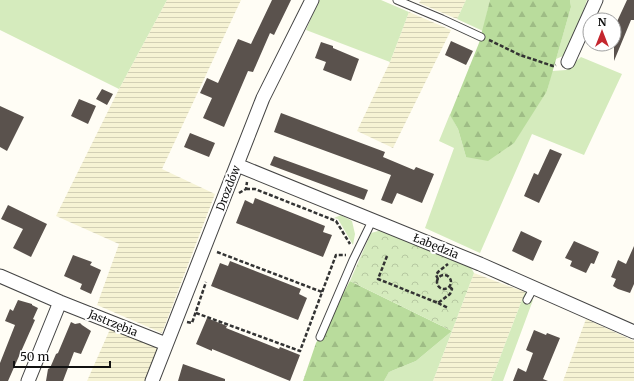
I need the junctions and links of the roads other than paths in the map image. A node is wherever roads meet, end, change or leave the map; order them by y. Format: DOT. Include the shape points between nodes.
graph roads {
  1 [pos="312,0"];
  2 [pos="397,0"];
  3 [pos="596,0"];
  4 [pos="481,37"];
  5 [pos="568,62"];
  6 [pos="237,165"];
  7 [pos="372,221"];
  8 [pos="0,276"];
  9 [pos="534,288"];
  10 [pos="527,300"];
  11 [pos="60,302"];
  12 [pos="634,332"];
  13 [pos="320,337"];
  14 [pos="166,344"];
  15 [pos="28,381"];
  16 [pos="152,381"];
  1 -- 6 [label="street, Drozdów" via="263,98"];
  2 -- 4 [label="lane"];
  3 -- 5 [label="street"];
  6 -- 7 [label="street, Łabędzia"];
  6 -- 14 [label="street, Drozdów"];
  7 -- 9 [label="street, Łabędzia"];
  7 -- 13 [label="lane"];
  8 -- 11 [label="street, Jastrzębia"];
  9 -- 10 [label="lane"];
  9 -- 12 [label="street, Łabędzia"];
  11 -- 14 [label="street, Jastrzębia"];
  11 -- 15 [label="street"];
  14 -- 16 [label="street, Drozdów"];
}
